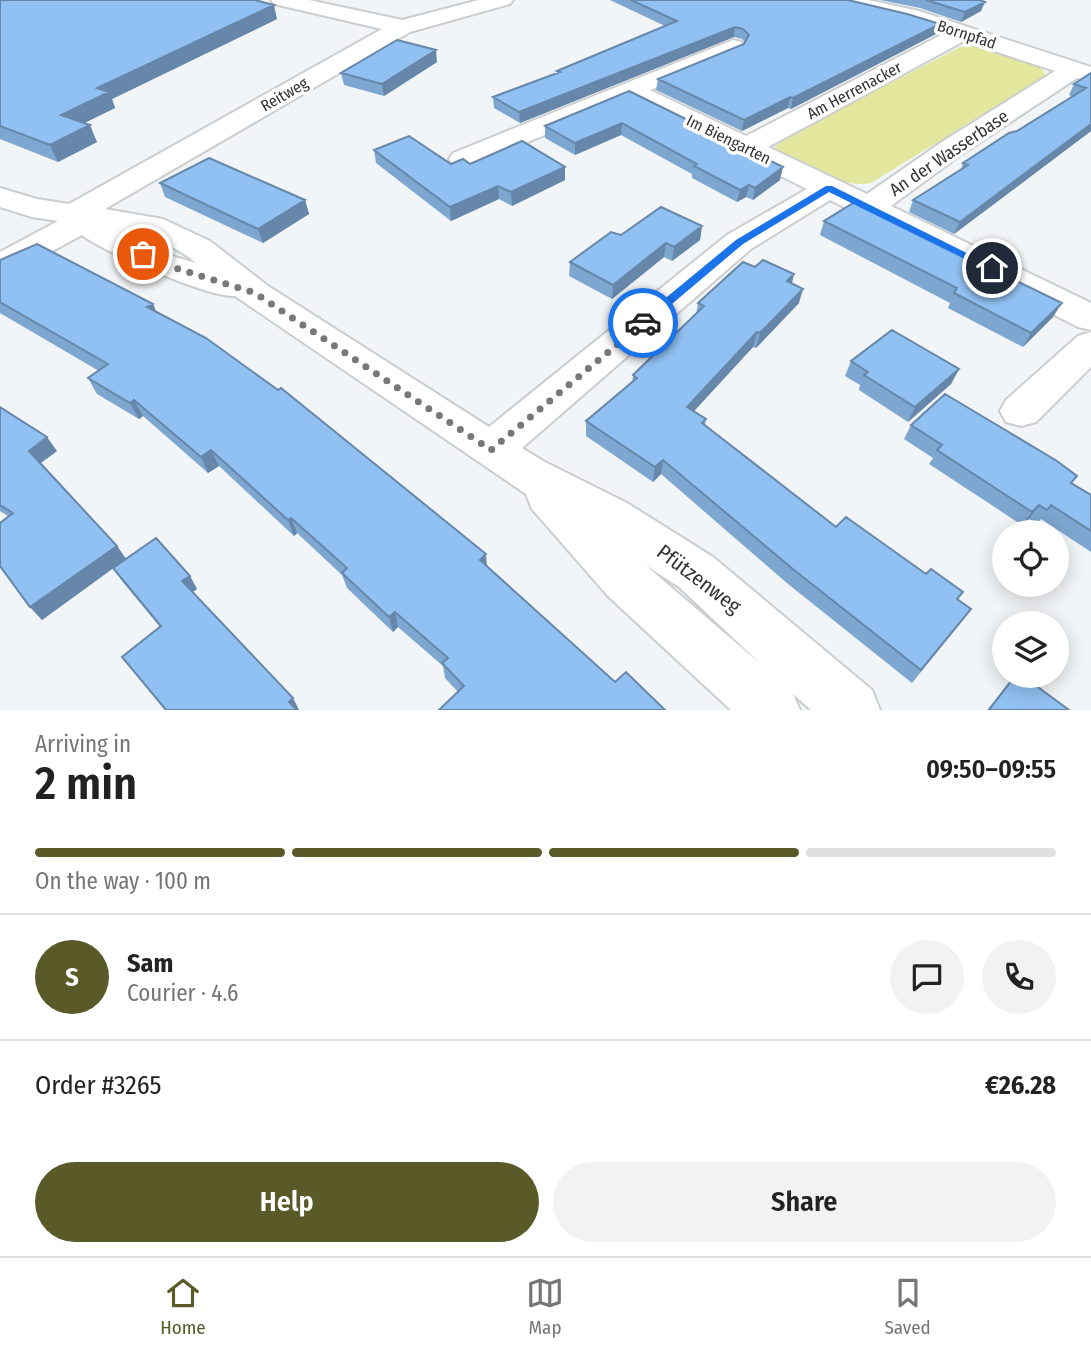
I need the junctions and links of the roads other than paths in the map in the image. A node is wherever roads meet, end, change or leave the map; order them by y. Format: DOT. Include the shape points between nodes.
graph roads {
  1 [pos="281,0"];
  2 [pos="503,0"];
  3 [pos="841,0"];
  4 [pos="402,27"];
  5 [pos="961,33"];
  6 [pos="733,47"];
  7 [pos="1082,72"];
  8 [pos="629,90"];
  9 [pos="747,147"];
  10 [pos="463,159"];
  11 [pos="0,176"];
  12 [pos="829,188"];
  13 [pos="0,197"];
  14 [pos="869,207"];
  15 [pos="81,216"];
  16 [pos="0,266"];
  17 [pos="1091,318"];
  18 [pos="1091,345"];
  19 [pos="1021,411"];
  20 [pos="509,462"];
  21 [pos="819,700"];
  22 [pos="772,710"];
  1 -- 4 [label="street"];
  2 -- 4 [label="street, Reitweg"];
  3 -- 5 [label="street, Bornpfad"];
  4 -- 15 [label="street, Reitweg"];
  5 -- 7 [label="street, Bornpfad"];
  5 -- 9 [label="street, Am Herrenacker"];
  6 -- 8 [label="street"];
  7 -- 14 [label="street, An der Wasserbase" via="952,148"];
  8 -- 9 [label="street, Im Biengarten"];
  8 -- 10 [label="street"];
  9 -- 12 [label="street, Im Biengarten"];
  11 -- 15 [label="street, Pfützenweg" via="52,193"];
  12 -- 14 [label="street"];
  12 -- 20 [label="street" via="739,242"];
  13 -- 15 [label="street, Pfützenweg"];
  14 -- 17 [label="street"];
  15 -- 16 [label="street, Reitweg"];
  15 -- 20 [label="street, Pfützenweg" via="95,230 163,264 255,293"];
  18 -- 19 [label="street"];
  20 -- 21 [label="street, Pfützenweg" via="611,517 696,572"];
  20 -- 22 [label="street, Pfützenweg" via="626,580"];
}
